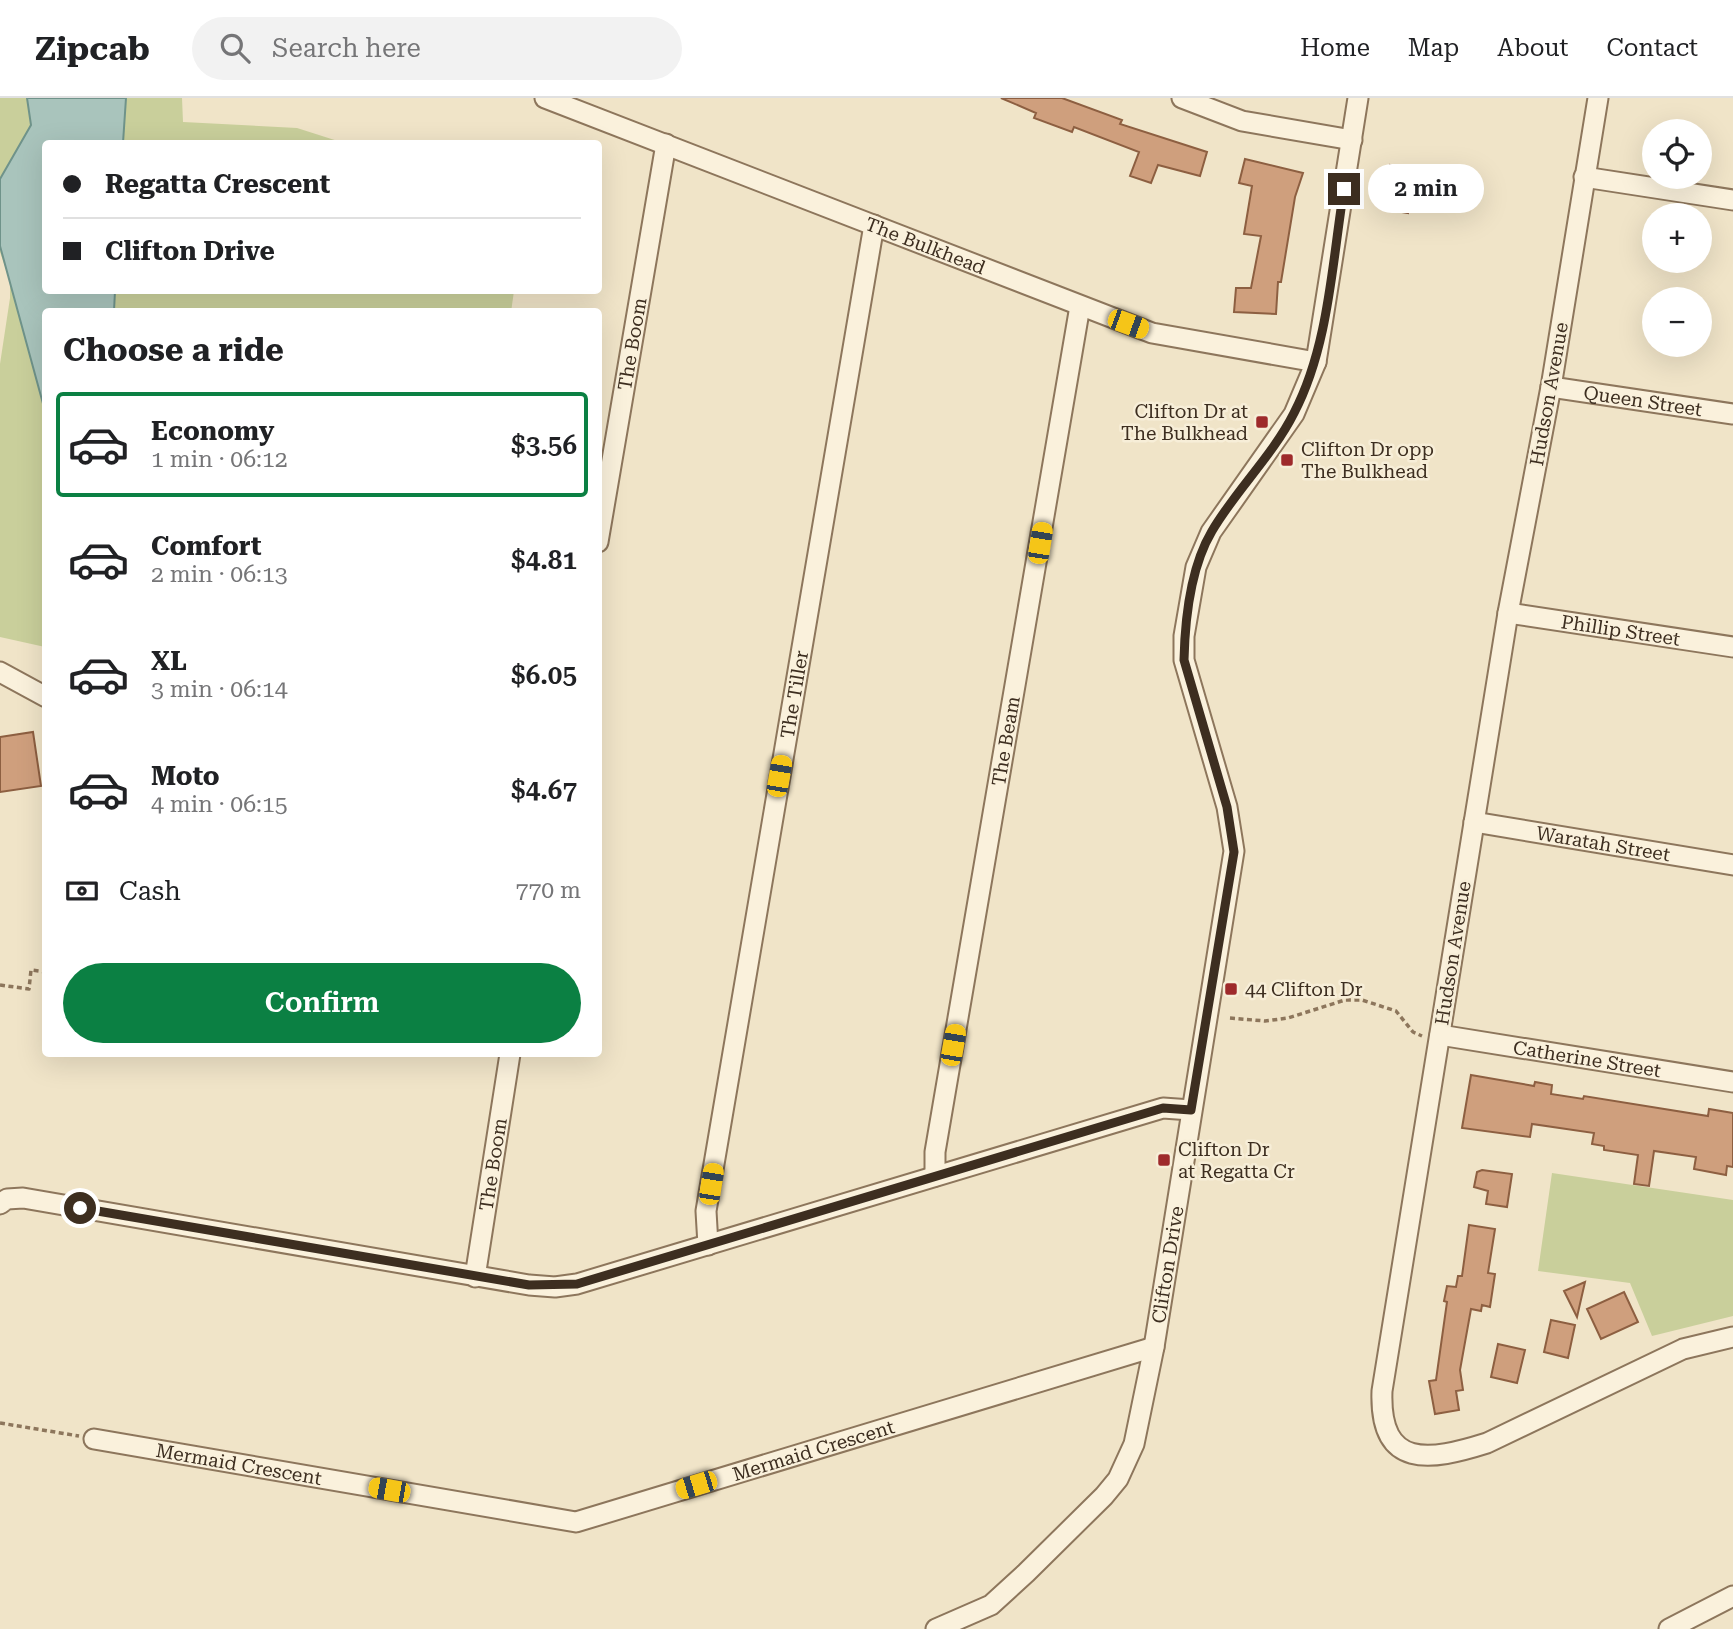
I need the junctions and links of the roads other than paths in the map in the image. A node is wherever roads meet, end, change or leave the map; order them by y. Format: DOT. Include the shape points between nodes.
graph roads {
  1 [pos="545,98"];
  2 [pos="1182,98"];
  3 [pos="1358,98"];
  4 [pos="1598,98"];
  5 [pos="1352,140"];
  6 [pos="666,144"];
  7 [pos="1584,177"];
  8 [pos="1733,200"];
  9 [pos="874,225"];
  10 [pos="1080,306"];
  11 [pos="1315,362"];
  12 [pos="1551,387"];
  13 [pos="1733,414"];
  14 [pos="602,519"];
  15 [pos="1508,613"];
  16 [pos="1733,647"];
  17 [pos="0,671"];
  18 [pos="42,695"];
  19 [pos="1474,822"];
  20 [pos="1733,865"];
  21 [pos="1440,1035"];
  22 [pos="510,1057"];
  23 [pos="1733,1082"];
  24 [pos="1191,1110"];
  25 [pos="935,1176"];
  26 [pos="4,1202"];
  27 [pos="708,1245"];
  28 [pos="475,1277"];
  29 [pos="1733,1337"];
  30 [pos="1154,1347"];
  31 [pos="94,1439"];
  32 [pos="1733,1596"];
  33 [pos="936,1629"];
  34 [pos="1669,1629"];
  1 -- 6 [label="street, The Bulkhead"];
  2 -- 5 [label="street" via="1242,121"];
  3 -- 5 [label="street, Clifton Drive"];
  4 -- 7 [label="street, Hudson Avenue"];
  5 -- 11 [label="street, Clifton Drive"];
  6 -- 9 [label="street, The Bulkhead"];
  6 -- 14 [label="street, The Boom"];
  7 -- 8 [label="street"];
  7 -- 12 [label="street, Hudson Avenue"];
  9 -- 10 [label="street, The Bulkhead"];
  9 -- 27 [label="street, The Tiller" via="706,1211"];
  10 -- 11 [label="street, The Bulkhead" via="1152,333"];
  10 -- 25 [label="street, The Beam" via="935,1152"];
  11 -- 24 [label="street, Clifton Drive" via="1294,414 1211,532 1196,567 1184,660 1227,807 1234,852"];
  12 -- 13 [label="street, Queen Street"];
  12 -- 15 [label="street, Hudson Avenue"];
  15 -- 16 [label="street, Phillip Street"];
  15 -- 19 [label="street, Hudson Avenue"];
  17 -- 18 [label="street"];
  19 -- 20 [label="street, Waratah Street"];
  19 -- 21 [label="street, Hudson Avenue"];
  21 -- 23 [label="street, Catherine Street"];
  21 -- 29 [label="street, Hudson Avenue" via="1381,1391 1387,1437 1405,1452 1431,1457 1459,1452 1487,1443 1683,1349"];
  22 -- 28 [label="street, The Boom"];
  24 -- 25 [label="street" via="1163,1108"];
  24 -- 30 [label="street, Clifton Drive"];
  25 -- 27 [label="street"];
  26 -- 28 [label="street" via="23,1198"];
  27 -- 28 [label="street" via="566,1286"];
  30 -- 31 [label="street, Mermaid Crescent" via="576,1522"];
  30 -- 33 [label="street, Clifton Drive" via="1134,1444 1118,1479 991,1605"];
  32 -- 34 [label="street"];
}
